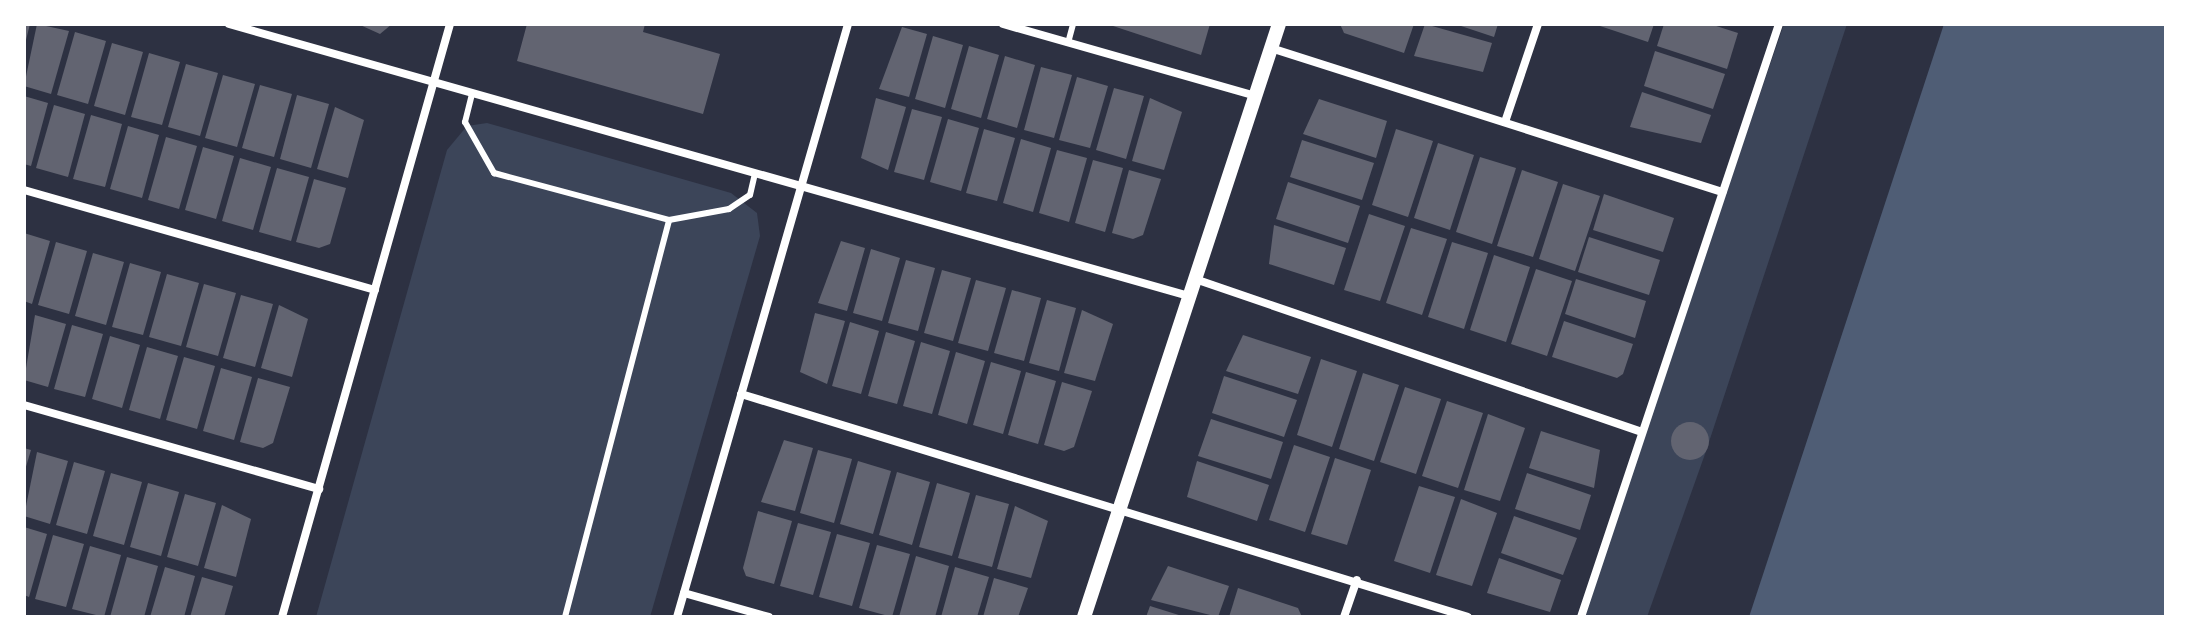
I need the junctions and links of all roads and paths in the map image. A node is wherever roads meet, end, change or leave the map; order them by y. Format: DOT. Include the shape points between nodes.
graph roads {
  1 [pos="229,24"];
  2 [pos="450,24"];
  3 [pos="848,24"];
  4 [pos="1003,24"];
  5 [pos="1073,24"];
  6 [pos="1279,24"];
  7 [pos="1538,24"];
  8 [pos="1779,24"];
  9 [pos="1068,43"];
  10 [pos="1271,48"];
  11 [pos="434,82"];
  12 [pos="472,94"];
  13 [pos="1255,96"];
  14 [pos="1505,122"];
  15 [pos="755,174"];
  16 [pos="800,187"];
  17 [pos="24,190"];
  18 [pos="1723,192"];
  19 [pos="669,220"];
  20 [pos="1195,279"];
  21 [pos="375,290"];
  22 [pos="1189,296"];
  23 [pos="741,394"];
  24 [pos="24,405"];
  25 [pos="1641,432"];
  26 [pos="319,489"];
  27 [pos="1119,510"];
  28 [pos="1357,580"];
  29 [pos="684,593"];
  30 [pos="282,617"];
  31 [pos="565,617"];
  32 [pos="677,617"];
  33 [pos="769,617"];
  34 [pos="1084,617"];
  35 [pos="1344,617"];
  36 [pos="1468,617"];
  37 [pos="1581,617"];
  1 -- 11 [label="street"];
  2 -- 11 [label="street"];
  3 -- 16 [label="street"];
  4 -- 9 [label="street"];
  5 -- 9 [label="lane"];
  6 -- 10 [label="street"];
  7 -- 14 [label="street"];
  8 -- 18 [label="street"];
  9 -- 13 [label="street"];
  10 -- 13 [label="street"];
  10 -- 14 [label="street"];
  11 -- 12 [label="street"];
  11 -- 21 [label="street"];
  12 -- 15 [label="street"];
  12 -- 19 [label="lane" via="465,122 494,173"];
  13 -- 20 [label="street"];
  14 -- 18 [label="street"];
  15 -- 16 [label="street"];
  15 -- 19 [label="lane" via="750,195 729,209"];
  16 -- 22 [label="street"];
  16 -- 23 [label="street"];
  17 -- 21 [label="street"];
  18 -- 25 [label="street"];
  19 -- 31 [label="lane"];
  20 -- 22 [label="street"];
  20 -- 25 [label="street"];
  21 -- 26 [label="street"];
  22 -- 27 [label="street"];
  23 -- 27 [label="street"];
  23 -- 29 [label="street"];
  24 -- 26 [label="street"];
  25 -- 37 [label="street"];
  26 -- 30 [label="street"];
  27 -- 28 [label="street"];
  27 -- 34 [label="street"];
  28 -- 35 [label="street"];
  28 -- 36 [label="street"];
  29 -- 32 [label="street"];
  29 -- 33 [label="street"];
}
